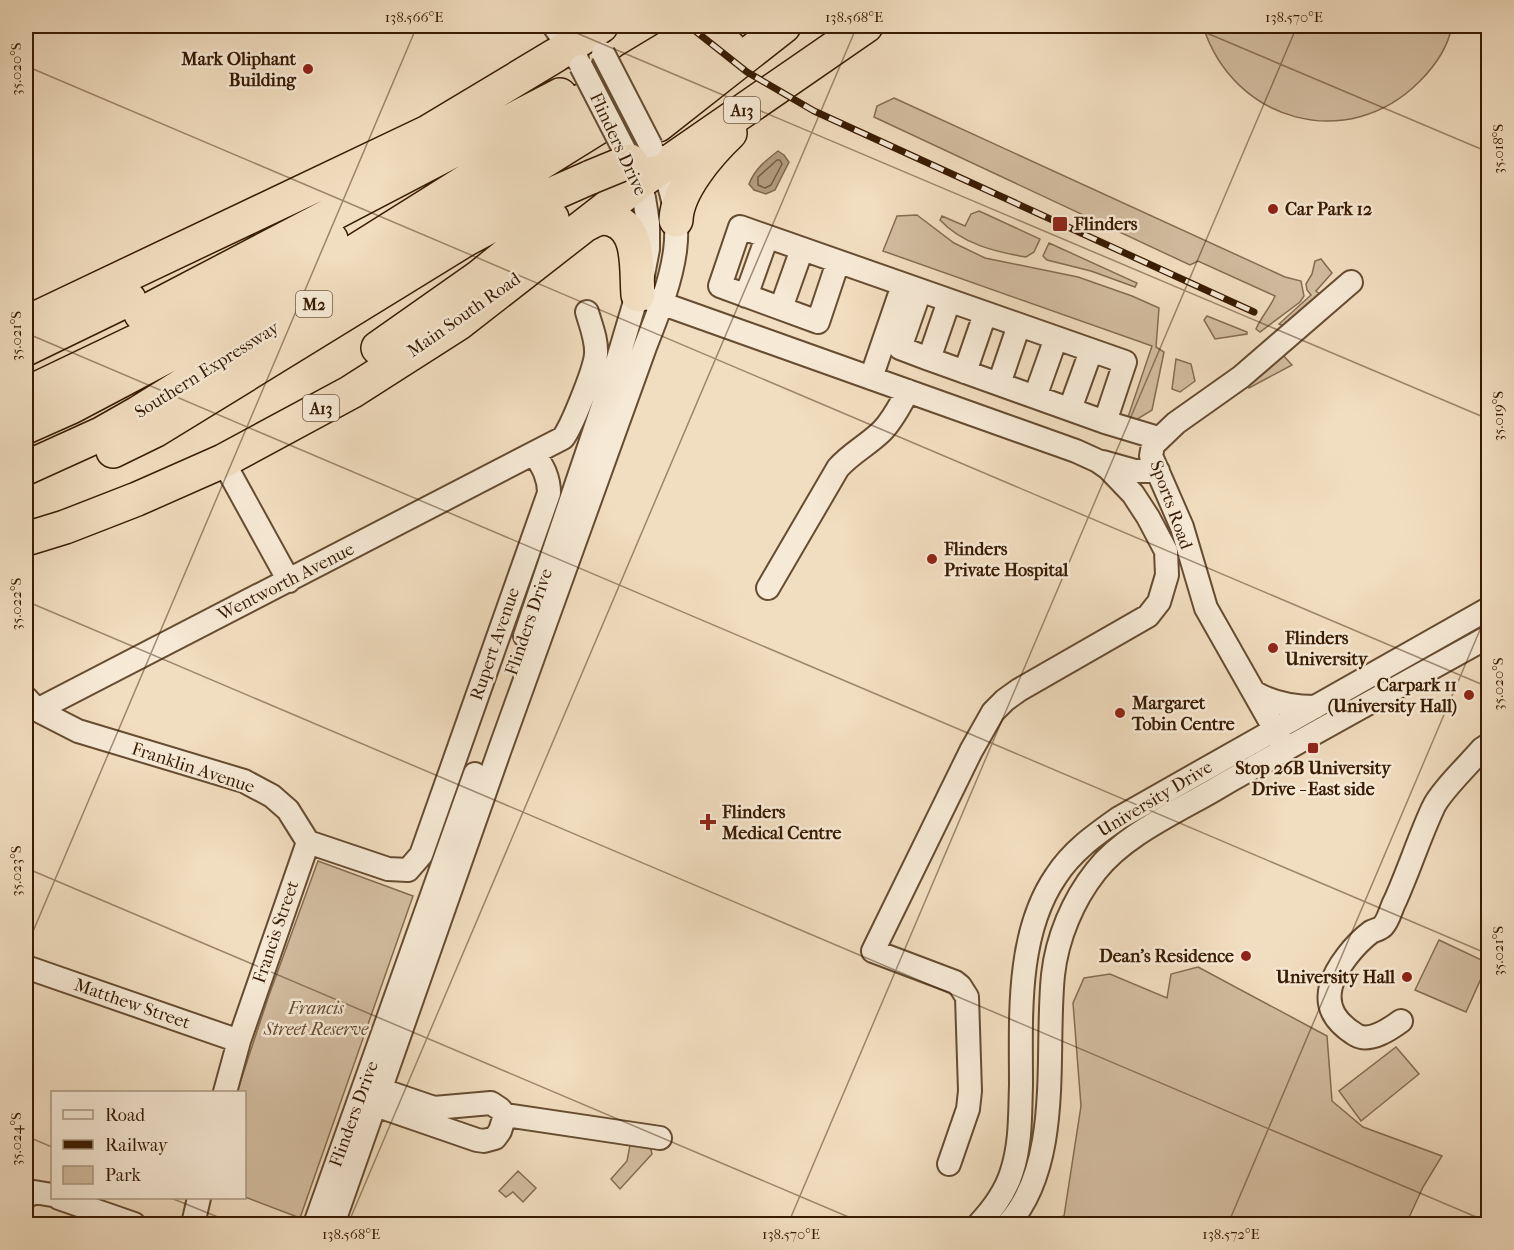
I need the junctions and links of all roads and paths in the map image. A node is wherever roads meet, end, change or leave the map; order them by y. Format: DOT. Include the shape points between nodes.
graph roads {
  1 [pos="702,26"];
  2 [pos="764,26"];
  3 [pos="784,26"];
  4 [pos="866,26"];
  5 [pos="823,54"];
  6 [pos="616,113"];
  7 [pos="428,132"];
  8 [pos="546,209"];
  9 [pos="676,220"];
  10 [pos="587,224"];
  11 [pos="802,249"];
  12 [pos="838,262"];
  13 [pos="1351,282"];
  14 [pos="912,288"];
  15 [pos="650,299"];
  16 [pos="949,301"];
  17 [pos="781,308"];
  18 [pos="587,312"];
  19 [pos="985,314"];
  20 [pos="26,323"];
  21 [pos="1019,326"];
  22 [pos="1056,338"];
  23 [pos="26,349"];
  24 [pos="1091,351"];
  25 [pos="929,359"];
  26 [pos="965,372"];
  27 [pos="871,378"];
  28 [pos="999,384"];
  29 [pos="28,385"];
  30 [pos="908,391"];
  31 [pos="1035,397"];
  32 [pos="1070,409"];
  33 [pos="1114,425"];
  34 [pos="26,427"];
  35 [pos="592,435"];
  36 [pos="563,438"];
  37 [pos="1158,438"];
  38 [pos="534,453"];
  39 [pos="223,460"];
  40 [pos="1098,461"];
  41 [pos="26,468"];
  42 [pos="1158,471"];
  43 [pos="26,488"];
  44 [pos="26,517"];
  45 [pos="26,539"];
  46 [pos="526,556"];
  47 [pos="552,558"];
  48 [pos="289,581"];
  49 [pos="768,588"];
  50 [pos="1488,609"];
  51 [pos="543,629"];
  52 [pos="1488,637"];
  53 [pos="1254,692"];
  54 [pos="31,704"];
  55 [pos="1315,707"];
  56 [pos="1281,739"];
  57 [pos="1488,745"];
  58 [pos="308,842"];
  59 [pos="26,967"];
  60 [pos="1401,1021"];
  61 [pos="238,1041"];
  62 [pos="225,1091"];
  63 [pos="371,1095"];
  64 [pos="505,1115"];
  65 [pos="660,1138"];
  66 [pos="949,1164"];
  67 [pos="51,1195"];
  68 [pos="26,1197"];
  69 [pos="65,1199"];
  70 [pos="199,1199"];
  71 [pos="134,1224"];
  72 [pos="193,1224"];
  73 [pos="315,1224"];
  74 [pos="333,1224"];
  75 [pos="979,1224"];
  76 [pos="1008,1224"];
  1 -- 6 [label="highway, Southern Expressway / M2"];
  2 -- 6 [label="highway, Southern Expressway / M2"];
  3 -- 6 [label="highway"];
  4 -- 5 [label="highway, Main South Road / A13"];
  5 -- 6 [label="highway, Main South Road / A13"];
  5 -- 9 [label="highway" via="717,147 686,189 678,204"];
  6 -- 7 [label="highway, Main South Road / A13"];
  6 -- 8 [label="highway"];
  6 -- 9 [label="street, Flinders Drive" via="673,199"];
  6 -- 10 [label="highway, Main South Road / A13"];
  6 -- 15 [label="street, Flinders Drive" via="649,240 646,262"];
  6 -- 29 [label="highway" via="208,307"];
  6 -- 34 [label="highway, Southern Expressway / M2" via="470,179 226,325"];
  6 -- 41 [label="highway, Southern Expressway / M2" via="138,413"];
  7 -- 20 [label="highway, Main South Road / A13"];
  7 -- 23 [label="highway" via="162,282"];
  8 -- 43 [label="highway" via="465,240 156,430"];
  8 -- 44 [label="highway" via="479,277 344,370 175,459"];
  9 -- 15 [label="street, Flinders Drive" via="674,266"];
  10 -- 15 [label="highway" via="606,218 618,221 629,231"];
  10 -- 39 [label="highway, Main South Road / A13" via="459,323 351,392"];
  11 -- 12 [label="street"];
  11 -- 17 [label="street"];
  11 -- 17 [label="street" via="740,227 720,286"];
  12 -- 14 [label="street"];
  12 -- 17 [label="street" via="818,322"];
  13 -- 37 [label="street, Sports Road" via="1241,376"];
  14 -- 16 [label="street"];
  14 -- 25 [label="street" via="900,348"];
  14 -- 27 [label="street"];
  15 -- 27 [label="street"];
  15 -- 35 [label="street, Flinders Drive"];
  15 -- 51 [label="street, Flinders Drive"];
  16 -- 19 [label="street"];
  16 -- 25 [label="street"];
  18 -- 36 [label="street" via="596,357"];
  19 -- 21 [label="street"];
  19 -- 26 [label="street"];
  21 -- 22 [label="street"];
  21 -- 28 [label="street"];
  22 -- 24 [label="street"];
  22 -- 31 [label="street"];
  24 -- 32 [label="street"];
  24 -- 33 [label="street" via="1125,362"];
  25 -- 26 [label="street"];
  26 -- 28 [label="street"];
  27 -- 30 [label="street"];
  28 -- 31 [label="street"];
  30 -- 40 [label="street"];
  30 -- 49 [label="street" via="881,433 838,468"];
  31 -- 32 [label="street"];
  32 -- 33 [label="street"];
  33 -- 37 [label="street"];
  35 -- 36 [label="street"];
  35 -- 47 [label="street, Flinders Drive"];
  36 -- 38 [label="street"];
  37 -- 42 [label="street, Sports Road" via="1151,456"];
  38 -- 46 [label="street, Rupert Avenue" via="545,470 549,494"];
  38 -- 48 [label="street, Wentworth Avenue"];
  39 -- 45 [label="highway, Main South Road / A13" via="137,499"];
  39 -- 48 [label="street"];
  40 -- 42 [label="street" via="1135,471"];
  40 -- 66 [label="street" via="1132,494 1166,551 1167,575 1159,603 1142,621 1019,690 993,712 873,951 955,982 967,997 970,1091 968,1109"];
  42 -- 53 [label="street, Sports Road" via="1182,527 1206,608"];
  46 -- 47 [label="street"];
  46 -- 58 [label="street, Rupert Avenue" via="414,866 395,871"];
  47 -- 51 [label="street, Flinders Drive"];
  48 -- 54 [label="street, Wentworth Avenue"];
  50 -- 55 [label="street, University Drive"];
  51 -- 63 [label="street, Flinders Drive" via="464,829"];
  52 -- 56 [label="street, University Drive"];
  53 -- 55 [label="street" via="1280,704"];
  53 -- 56 [label="street, Sports Road"];
  54 -- 58 [label="street, Franklin Avenue" via="78,731 244,781 288,810"];
  55 -- 56 [label="street, University Drive"];
  56 -- 75 [label="street, University Drive" via="1119,818 1087,840 1056,875 1037,914 1025,965 1017,1152 1004,1191"];
  56 -- 76 [label="street, University Drive" via="1139,834 1097,870 1080,895 1059,944 1053,974 1046,1133 1036,1173 1020,1212"];
  57 -- 60 [label="street" via="1434,805 1383,926 1371,933 1338,969 1331,987 1329,1002 1333,1015 1359,1037 1375,1036"];
  58 -- 61 [label="street, Francis Street"];
  59 -- 61 [label="street, Matthew Street"];
  61 -- 62 [label="street, Francis Street"];
  63 -- 64 [label="street" via="434,1108 490,1103"];
  63 -- 64 [label="street" via="484,1141 495,1138"];
  63 -- 73 [label="street, Flinders Drive"];
  63 -- 74 [label="street, Flinders Drive"];
  64 -- 65 [label="street"];
  67 -- 68 [label="street" via="34,1192"];
  69 -- 71 [label="street"];
  70 -- 72 [label="street"];
}
